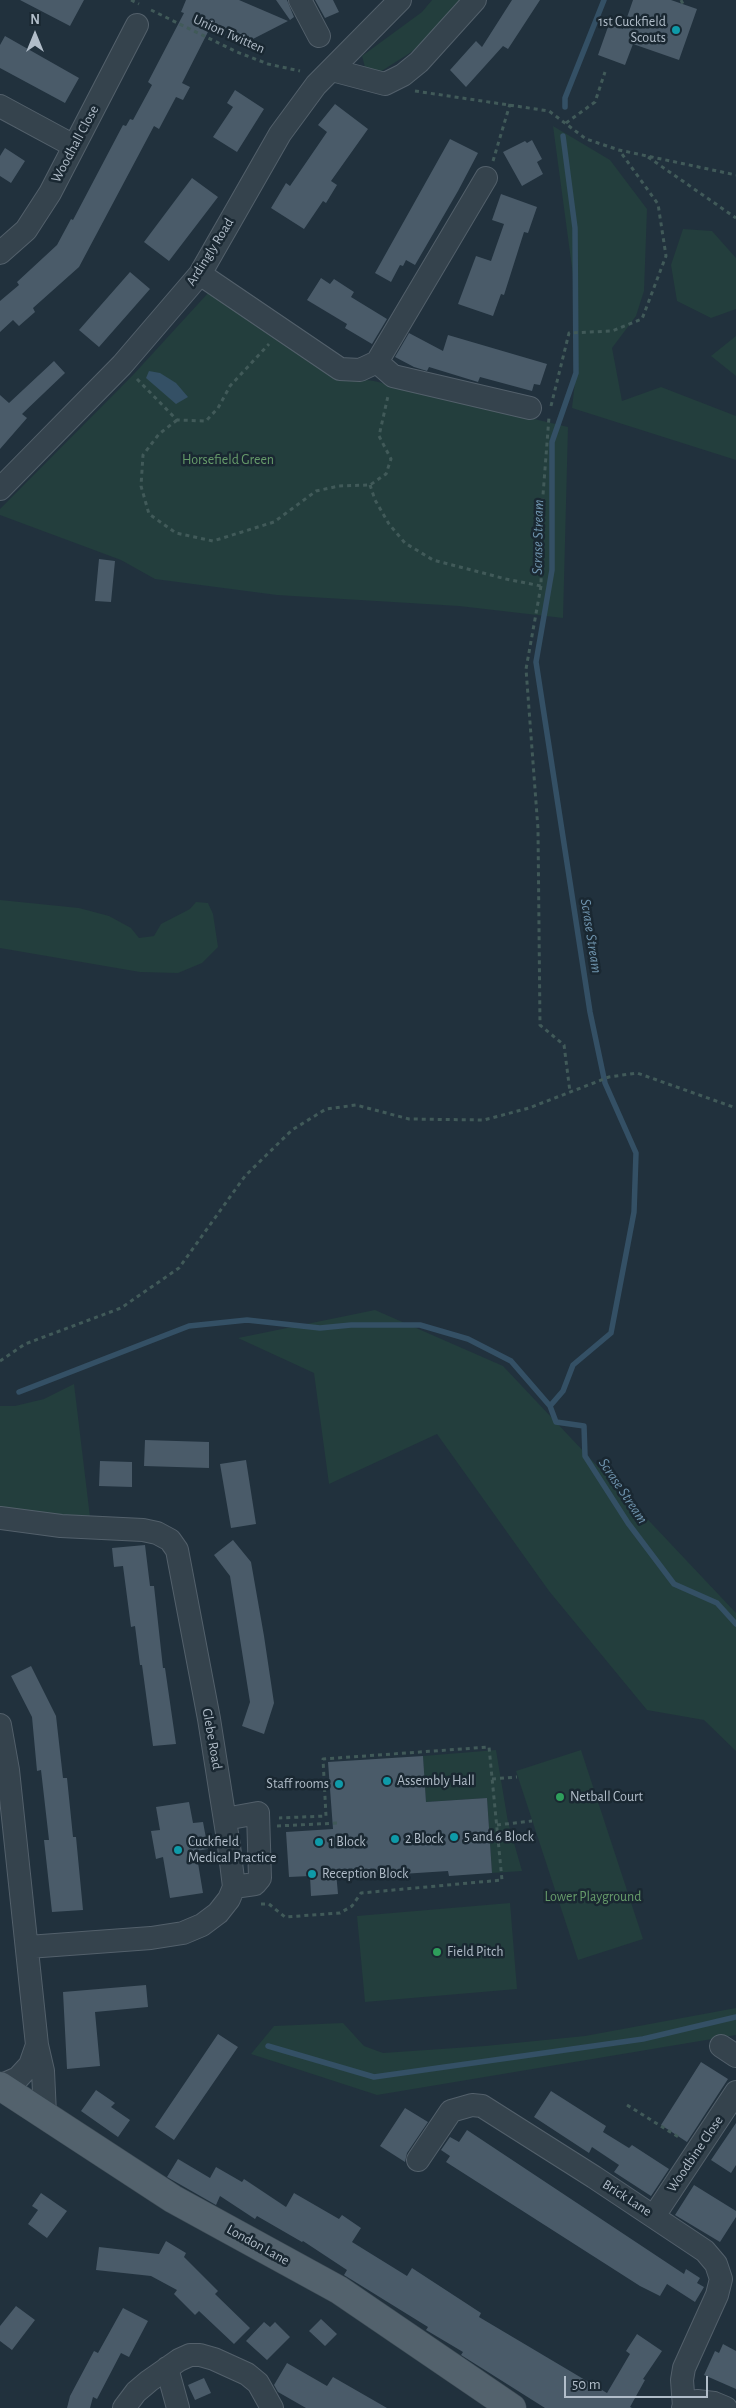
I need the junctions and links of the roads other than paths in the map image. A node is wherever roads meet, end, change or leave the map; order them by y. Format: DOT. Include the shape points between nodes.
graph roads {
  1 [pos="300,0"];
  2 [pos="400,0"];
  3 [pos="475,0"];
  4 [pos="137,25"];
  5 [pos="319,36"];
  6 [pos="324,77"];
  7 [pos="0,106"];
  8 [pos="74,146"];
  9 [pos="486,178"];
  10 [pos="0,253"];
  11 [pos="200,274"];
  12 [pos="385,369"];
  13 [pos="530,408"];
  14 [pos="0,489"];
  15 [pos="0,1518"];
  16 [pos="0,1725"];
  17 [pos="225,1819"];
  18 [pos="231,1893"];
  19 [pos="28,1947"];
  20 [pos="37,2045"];
  21 [pos="0,2086"];
  22 [pos="736,2092"];
  23 [pos="45,2114"];
  24 [pos="418,2160"];
  25 [pos="654,2216"];
  26 [pos="167,2368"];
  27 [pos="683,2407"];
  28 [pos="124,2408"];
  29 [pos="178,2408"];
  30 [pos="272,2408"];
  31 [pos="512,2408"];
  32 [pos="726,2408"];
  1 -- 5 [label="street"];
  2 -- 6 [label="street, Ardingly Road"];
  3 -- 6 [label="street" via="456,24 403,75 385,84"];
  4 -- 8 [label="street, Woodhall Close"];
  6 -- 11 [label="street, Ardingly Road" via="280,134"];
  7 -- 8 [label="street"];
  8 -- 10 [label="street, Woodhall Close" via="26,230"];
  9 -- 12 [label="street"];
  11 -- 12 [label="street" via="340,369"];
  11 -- 14 [label="street, Ardingly Road" via="122,365"];
  12 -- 13 [label="street"];
  15 -- 17 [label="street, Glebe Road" via="61,1526 143,1530 170,1540 177,1550"];
  16 -- 19 [label="street"];
  17 -- 18 [label="street, Glebe Road"];
  17 -- 18 [label="street" via="258,1814 263,1827 260,1878 255,1884"];
  18 -- 19 [label="street" via="218,1914 184,1933"];
  19 -- 20 [label="street"];
  20 -- 21 [label="street" via="30,2065 18,2078"];
  20 -- 23 [label="street" via="43,2071"];
  21 -- 23 [label="main road, London Lane"];
  22 -- 25 [label="street, Woodbine Close"];
  23 -- 31 [label="main road, London Lane" via="173,2199 339,2290"];
  24 -- 25 [label="street, Brick Lane" via="451,2111 466,2106 482,2106"];
  25 -- 27 [label="street, Brick Lane" via="705,2251 716,2264 721,2279 684,2368"];
  26 -- 28 [label="street" via="136,2392"];
  26 -- 29 [label="street"];
  26 -- 30 [label="street" via="190,2355 214,2359 258,2383"];
  27 -- 32 [label="street" via="697,2401"];
}
